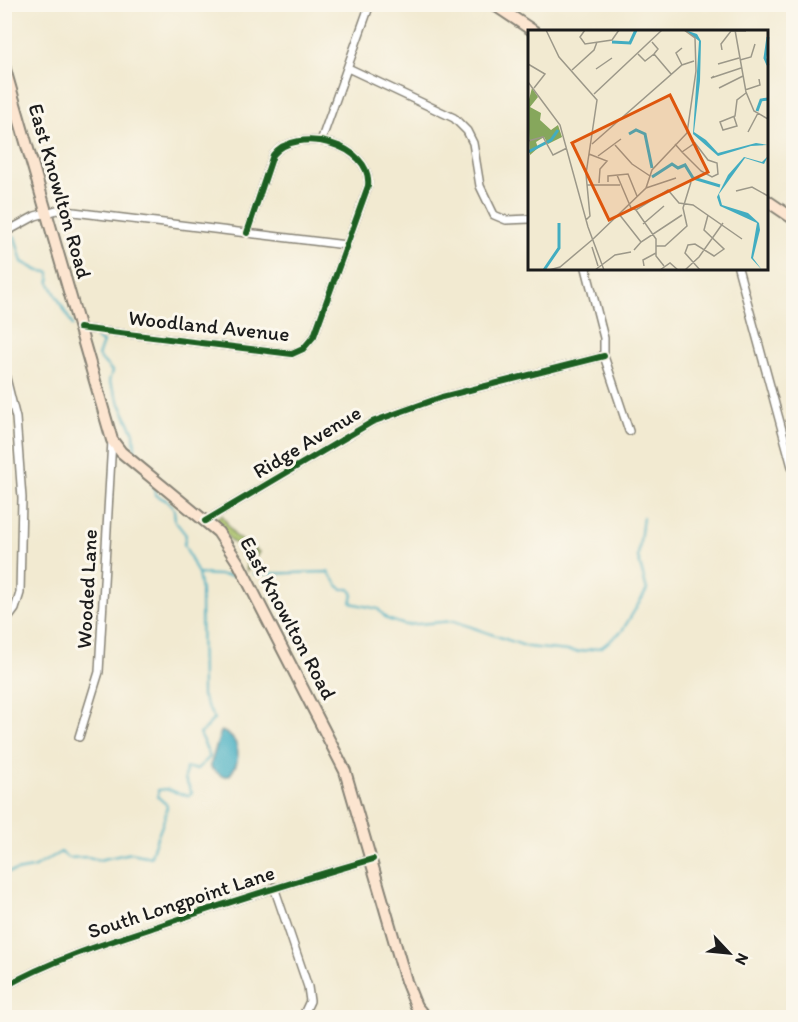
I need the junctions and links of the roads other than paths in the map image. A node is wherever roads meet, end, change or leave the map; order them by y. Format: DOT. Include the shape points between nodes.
graph roads {
  1 [pos="370,4"];
  2 [pos="493,4"];
  3 [pos="532,30"];
  4 [pos="4,66"];
  5 [pos="348,68"];
  6 [pos="16,109"];
  7 [pos="4,112"];
  8 [pos="321,141"];
  9 [pos="768,201"];
  10 [pos="45,213"];
  11 [pos="528,219"];
  12 [pos="794,219"];
  13 [pos="4,233"];
  14 [pos="247,233"];
  15 [pos="346,245"];
  16 [pos="587,270"];
  17 [pos="739,270"];
  18 [pos="79,328"];
  19 [pos="604,356"];
  20 [pos="4,370"];
  21 [pos="628,431"];
  22 [pos="112,440"];
  23 [pos="794,474"];
  24 [pos="205,521"];
  25 [pos="4,624"];
  26 [pos="79,737"];
  27 [pos="373,859"];
  28 [pos="274,888"];
  29 [pos="4,987"];
  30 [pos="302,1017"];
  31 [pos="426,1017"];
  1 -- 5 [label="street"];
  2 -- 3 [label="main road"];
  4 -- 6 [label="main road, East Knowlton Road"];
  5 -- 8 [label="street"];
  5 -- 11 [label="street" via="454,118 472,143 480,186 494,215 506,220"];
  6 -- 7 [label="street"];
  6 -- 10 [label="main road, East Knowlton Road"];
  8 -- 14 [label="street" via="296,140 280,145 273,155"];
  8 -- 15 [label="street, Woodland Avenue" via="354,154 369,174"];
  9 -- 12 [label="main road"];
  10 -- 13 [label="street"];
  10 -- 14 [label="street" via="57,210"];
  10 -- 18 [label="main road, East Knowlton Road"];
  14 -- 15 [label="street"];
  15 -- 18 [label="street, Woodland Avenue" via="314,336 303,349 292,354"];
  16 -- 19 [label="street" via="604,338"];
  17 -- 23 [label="street"];
  18 -- 22 [label="main road, East Knowlton Road"];
  19 -- 21 [label="street"];
  19 -- 24 [label="street, Ridge Avenue" via="442,397 372,422"];
  20 -- 25 [label="street" via="16,418 22,498 20,593"];
  22 -- 24 [label="main road, East Knowlton Road" via="121,452"];
  22 -- 26 [label="street, Wooded Lane" via="99,672"];
  24 -- 27 [label="main road, East Knowlton Road" via="234,555 320,717 345,771"];
  27 -- 28 [label="street, South Longpoint Lane"];
  27 -- 31 [label="main road, East Knowlton Road" via="406,981 416,1006"];
  28 -- 29 [label="street, South Longpoint Lane" via="99,946 31,972"];
  28 -- 30 [label="street" via="308,987 310,1001"];
}
